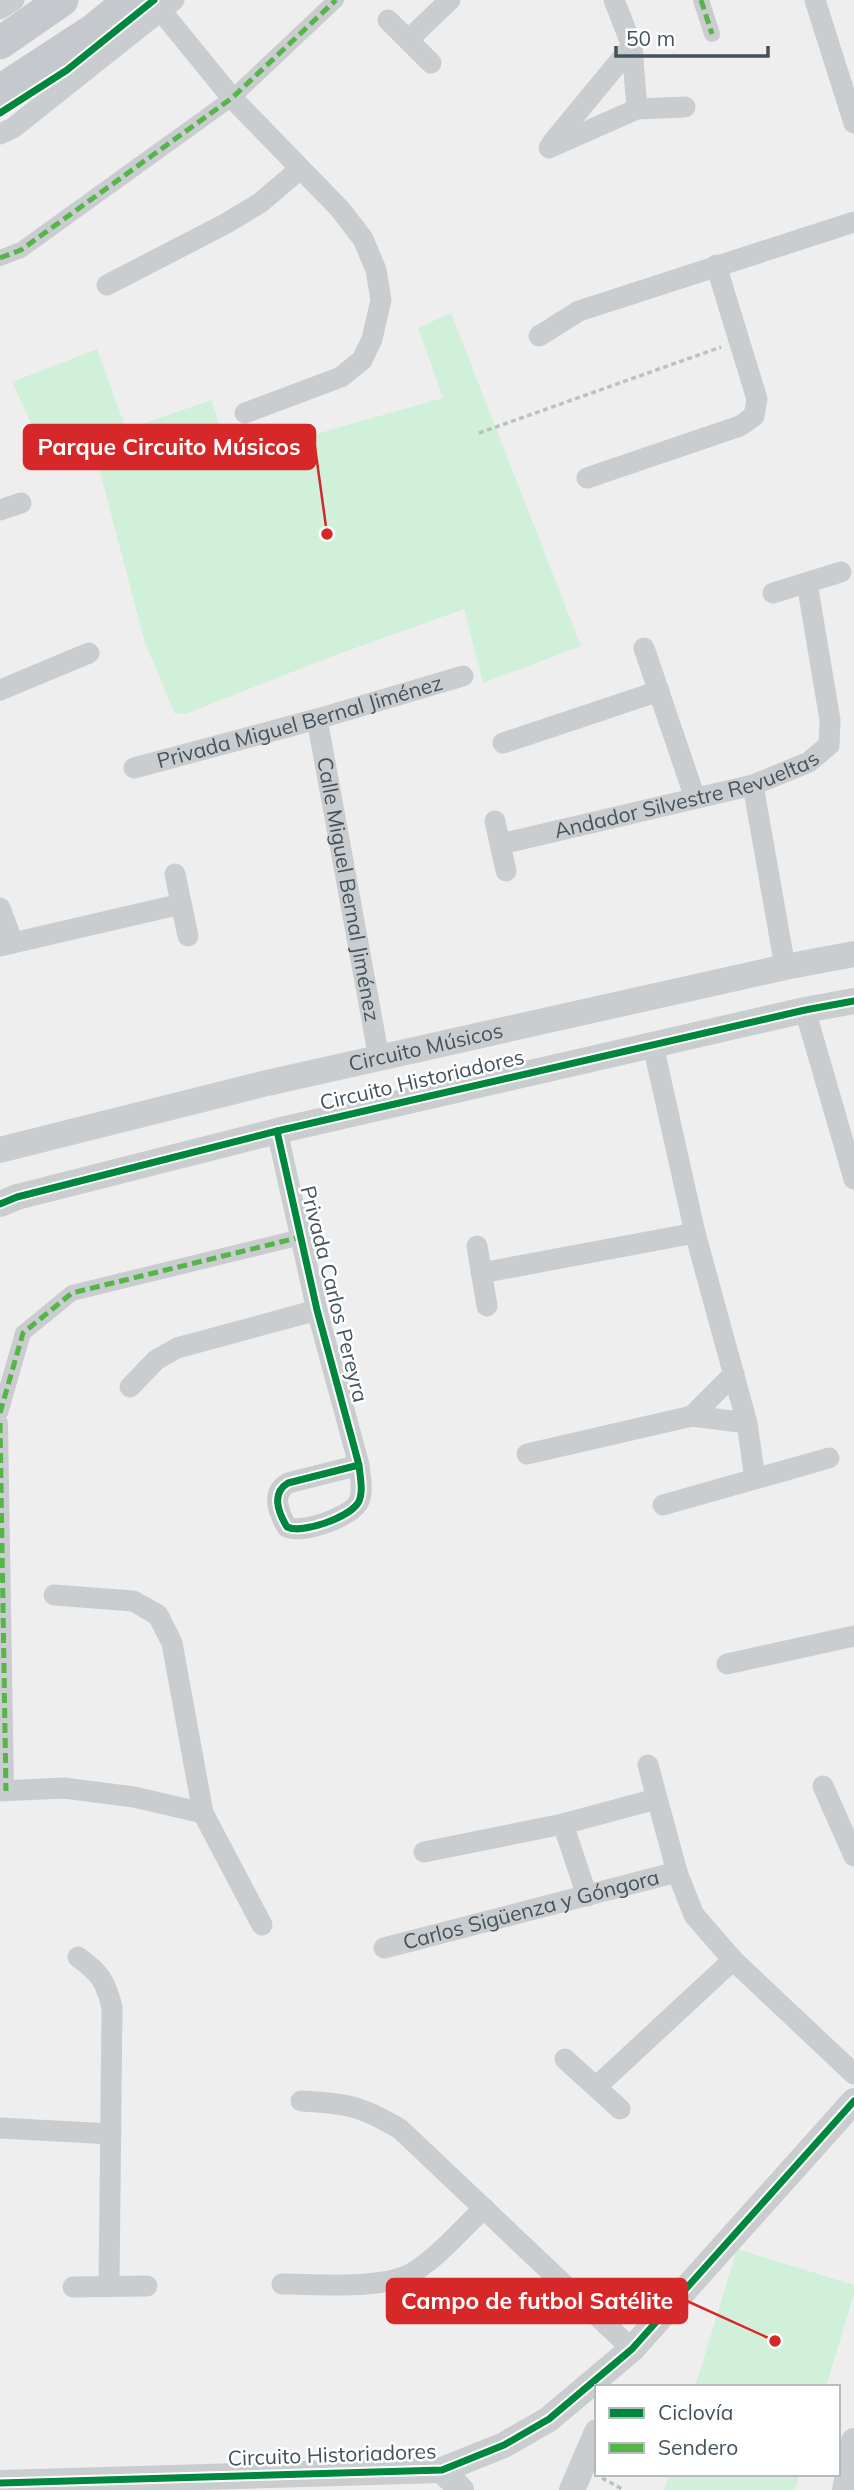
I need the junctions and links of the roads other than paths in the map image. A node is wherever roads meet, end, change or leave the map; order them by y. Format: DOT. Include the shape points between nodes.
graph roads {
  1 [pos="14,0"];
  2 [pos="62,0"];
  3 [pos="130,0"];
  4 [pos="336,0"];
  5 [pos="450,0"];
  6 [pos="614,0"];
  7 [pos="701,0"];
  8 [pos="815,0"];
  9 [pos="168,6"];
  10 [pos="0,9"];
  11 [pos="388,20"];
  12 [pos="712,34"];
  13 [pos="408,40"];
  14 [pos="0,43"];
  15 [pos="632,46"];
  16 [pos="431,63"];
  17 [pos="0,91"];
  18 [pos="232,98"];
  19 [pos="685,107"];
  20 [pos="637,108"];
  21 [pos="854,122"];
  22 [pos="0,134"];
  23 [pos="300,169"];
  24 [pos="854,222"];
  25 [pos="0,258"];
  26 [pos="716,265"];
  27 [pos="107,285"];
  28 [pos="539,336"];
  29 [pos="245,413"];
  30 [pos="587,478"];
  31 [pos="21,503"];
  32 [pos="0,510"];
  33 [pos="841,572"];
  34 [pos="807,583"];
  35 [pos="773,593"];
  36 [pos="644,648"];
  37 [pos="89,653"];
  38 [pos="463,676"];
  39 [pos="0,690"];
  40 [pos="659,691"];
  41 [pos="317,719"];
  42 [pos="503,743"];
  43 [pos="134,768"];
  44 [pos="753,785"];
  45 [pos="695,798"];
  46 [pos="495,821"];
  47 [pos="501,844"];
  48 [pos="506,871"];
  49 [pos="175,874"];
  50 [pos="181,904"];
  51 [pos="0,908"];
  52 [pos="188,936"];
  53 [pos="6,945"];
  54 [pos="854,954"];
  55 [pos="785,967"];
  56 [pos="854,1001"];
  57 [pos="805,1010"];
  58 [pos="653,1045"];
  59 [pos="379,1058"];
  60 [pos="277,1131"];
  61 [pos="0,1150"];
  62 [pos="854,1179"];
  63 [pos="0,1204"];
  64 [pos="695,1233"];
  65 [pos="301,1237"];
  66 [pos="477,1247"];
  67 [pos="481,1273"];
  68 [pos="487,1306"];
  69 [pos="317,1310"];
  70 [pos="734,1374"];
  71 [pos="130,1387"];
  72 [pos="0,1413"];
  73 [pos="692,1416"];
  74 [pos="0,1423"];
  75 [pos="747,1423"];
  76 [pos="527,1454"];
  77 [pos="829,1458"];
  78 [pos="359,1465"];
  79 [pos="755,1479"];
  80 [pos="663,1505"];
  81 [pos="54,1595"];
  82 [pos="854,1636"];
  83 [pos="727,1664"];
  84 [pos="648,1765"];
  85 [pos="823,1786"];
  86 [pos="3,1791"];
  87 [pos="656,1799"];
  88 [pos="203,1813"];
  89 [pos="847,1823"];
  90 [pos="563,1824"];
  91 [pos="424,1852"];
  92 [pos="854,1856"];
  93 [pos="677,1872"];
  94 [pos="587,1896"];
  95 [pos="262,1925"];
  96 [pos="384,1948"];
  97 [pos="78,1957"];
  98 [pos="733,1960"];
  99 [pos="565,2059"];
  100 [pos="854,2074"];
  101 [pos="596,2087"];
  102 [pos="301,2101"];
  103 [pos="854,2101"];
  104 [pos="620,2109"];
  105 [pos="0,2128"];
  106 [pos="111,2134"];
  107 [pos="484,2208"];
  108 [pos="282,2284"];
  109 [pos="147,2286"];
  110 [pos="73,2287"];
  111 [pos="109,2287"];
  112 [pos="632,2349"];
  113 [pos="617,2385"];
  114 [pos="595,2437"];
  115 [pos="854,2441"];
  116 [pos="442,2470"];
  117 [pos="0,2483"];
  118 [pos="461,2490"];
  119 [pos="572,2490"];
  120 [pos="845,2490"];
  1 -- 10 [label="street"];
  2 -- 14 [label="main road"];
  3 -- 17 [label="main road" via="95,29"];
  4 -- 18 [label="street"];
  5 -- 13 [label="street"];
  6 -- 15 [label="street"];
  7 -- 12 [label="street"];
  8 -- 21 [label="street"];
  9 -- 18 [label="street"];
  9 -- 22 [label="street"];
  11 -- 13 [label="street"];
  13 -- 16 [label="street"];
  15 -- 20 [label="street"];
  15 -- 20 [label="street" via="549,148"];
  18 -- 23 [label="street"];
  18 -- 25 [label="street" via="21,250"];
  19 -- 20 [label="street"];
  23 -- 27 [label="street" via="260,203"];
  23 -- 29 [label="street" via="363,239 376,270 381,300 362,360 341,377"];
  24 -- 26 [label="street"];
  26 -- 28 [label="street" via="579,311"];
  26 -- 30 [label="street" via="757,399 754,415 740,426"];
  31 -- 32 [label="street"];
  33 -- 34 [label="street"];
  34 -- 35 [label="street"];
  34 -- 44 [label="street, Andador Silvestre Revueltas" via="830,720 829,745 809,762"];
  36 -- 40 [label="street"];
  37 -- 39 [label="street"];
  38 -- 41 [label="street, Privada Miguel Bernal Jiménez"];
  40 -- 42 [label="street"];
  40 -- 45 [label="street"];
  41 -- 43 [label="street, Privada Miguel Bernal Jiménez"];
  41 -- 59 [label="street, Calle Miguel Bernal Jiménez"];
  44 -- 45 [label="street, Andador Silvestre Revueltas"];
  44 -- 55 [label="street"];
  45 -- 47 [label="street, Andador Silvestre Revueltas"];
  46 -- 47 [label="street"];
  47 -- 48 [label="street"];
  49 -- 50 [label="street"];
  50 -- 52 [label="street"];
  50 -- 53 [label="street"];
  51 -- 53 [label="street"];
  54 -- 55 [label="street, Circuito Músicos"];
  55 -- 59 [label="street, Circuito Músicos"];
  56 -- 57 [label="street, Circuito Historiadores"];
  57 -- 58 [label="street, Circuito Historiadores"];
  57 -- 62 [label="street"];
  58 -- 60 [label="street, Circuito Historiadores"];
  58 -- 64 [label="street"];
  59 -- 61 [label="street, Circuito Músicos"];
  60 -- 63 [label="street, Circuito Historiadores"];
  60 -- 65 [label="street, Privada Carlos Pereyra"];
  64 -- 67 [label="street"];
  64 -- 70 [label="street"];
  65 -- 69 [label="street, Privada Carlos Pereyra"];
  65 -- 72 [label="street" via="72,1293 23,1333"];
  66 -- 67 [label="street"];
  67 -- 68 [label="street"];
  69 -- 71 [label="street, Privada Carlos Pereyra" via="177,1348 156,1360"];
  69 -- 78 [label="street, Privada Carlos Pereyra"];
  70 -- 73 [label="street"];
  70 -- 75 [label="street"];
  73 -- 75 [label="street"];
  73 -- 76 [label="street"];
  74 -- 86 [label="street"];
  75 -- 79 [label="street"];
  77 -- 79 [label="street"];
  79 -- 80 [label="street"];
  81 -- 88 [label="street" via="132,1601 158,1615 172,1643"];
  82 -- 83 [label="street"];
  84 -- 87 [label="street"];
  85 -- 89 [label="street"];
  86 -- 88 [label="street" via="64,1788 134,1797"];
  87 -- 90 [label="street"];
  87 -- 93 [label="street"];
  88 -- 95 [label="street"];
  89 -- 92 [label="street"];
  90 -- 91 [label="street"];
  90 -- 94 [label="street"];
  93 -- 94 [label="street, Carlos Sigüenza y Góngora"];
  93 -- 98 [label="street" via="694,1915"];
  94 -- 96 [label="street, Carlos Sigüenza y Góngora"];
  97 -- 106 [label="street" via="97,1971 112,2007"];
  98 -- 100 [label="street"];
  98 -- 101 [label="street"];
  99 -- 101 [label="street"];
  101 -- 104 [label="street"];
  102 -- 107 [label="street" via="339,2103 371,2112 400,2129"];
  103 -- 112 [label="street, Circuito Historiadores"];
  105 -- 106 [label="street"];
  106 -- 111 [label="street"];
  107 -- 108 [label="street" via="407,2276 382,2283"];
  107 -- 112 [label="street"];
  109 -- 111 [label="street"];
  110 -- 111 [label="street"];
  112 -- 113 [label="street"];
  112 -- 116 [label="street, Circuito Historiadores" via="550,2419 505,2445"];
  114 -- 119 [label="street"];
  115 -- 120 [label="street"];
  116 -- 117 [label="street, Circuito Historiadores"];
  116 -- 118 [label="street"];
}
